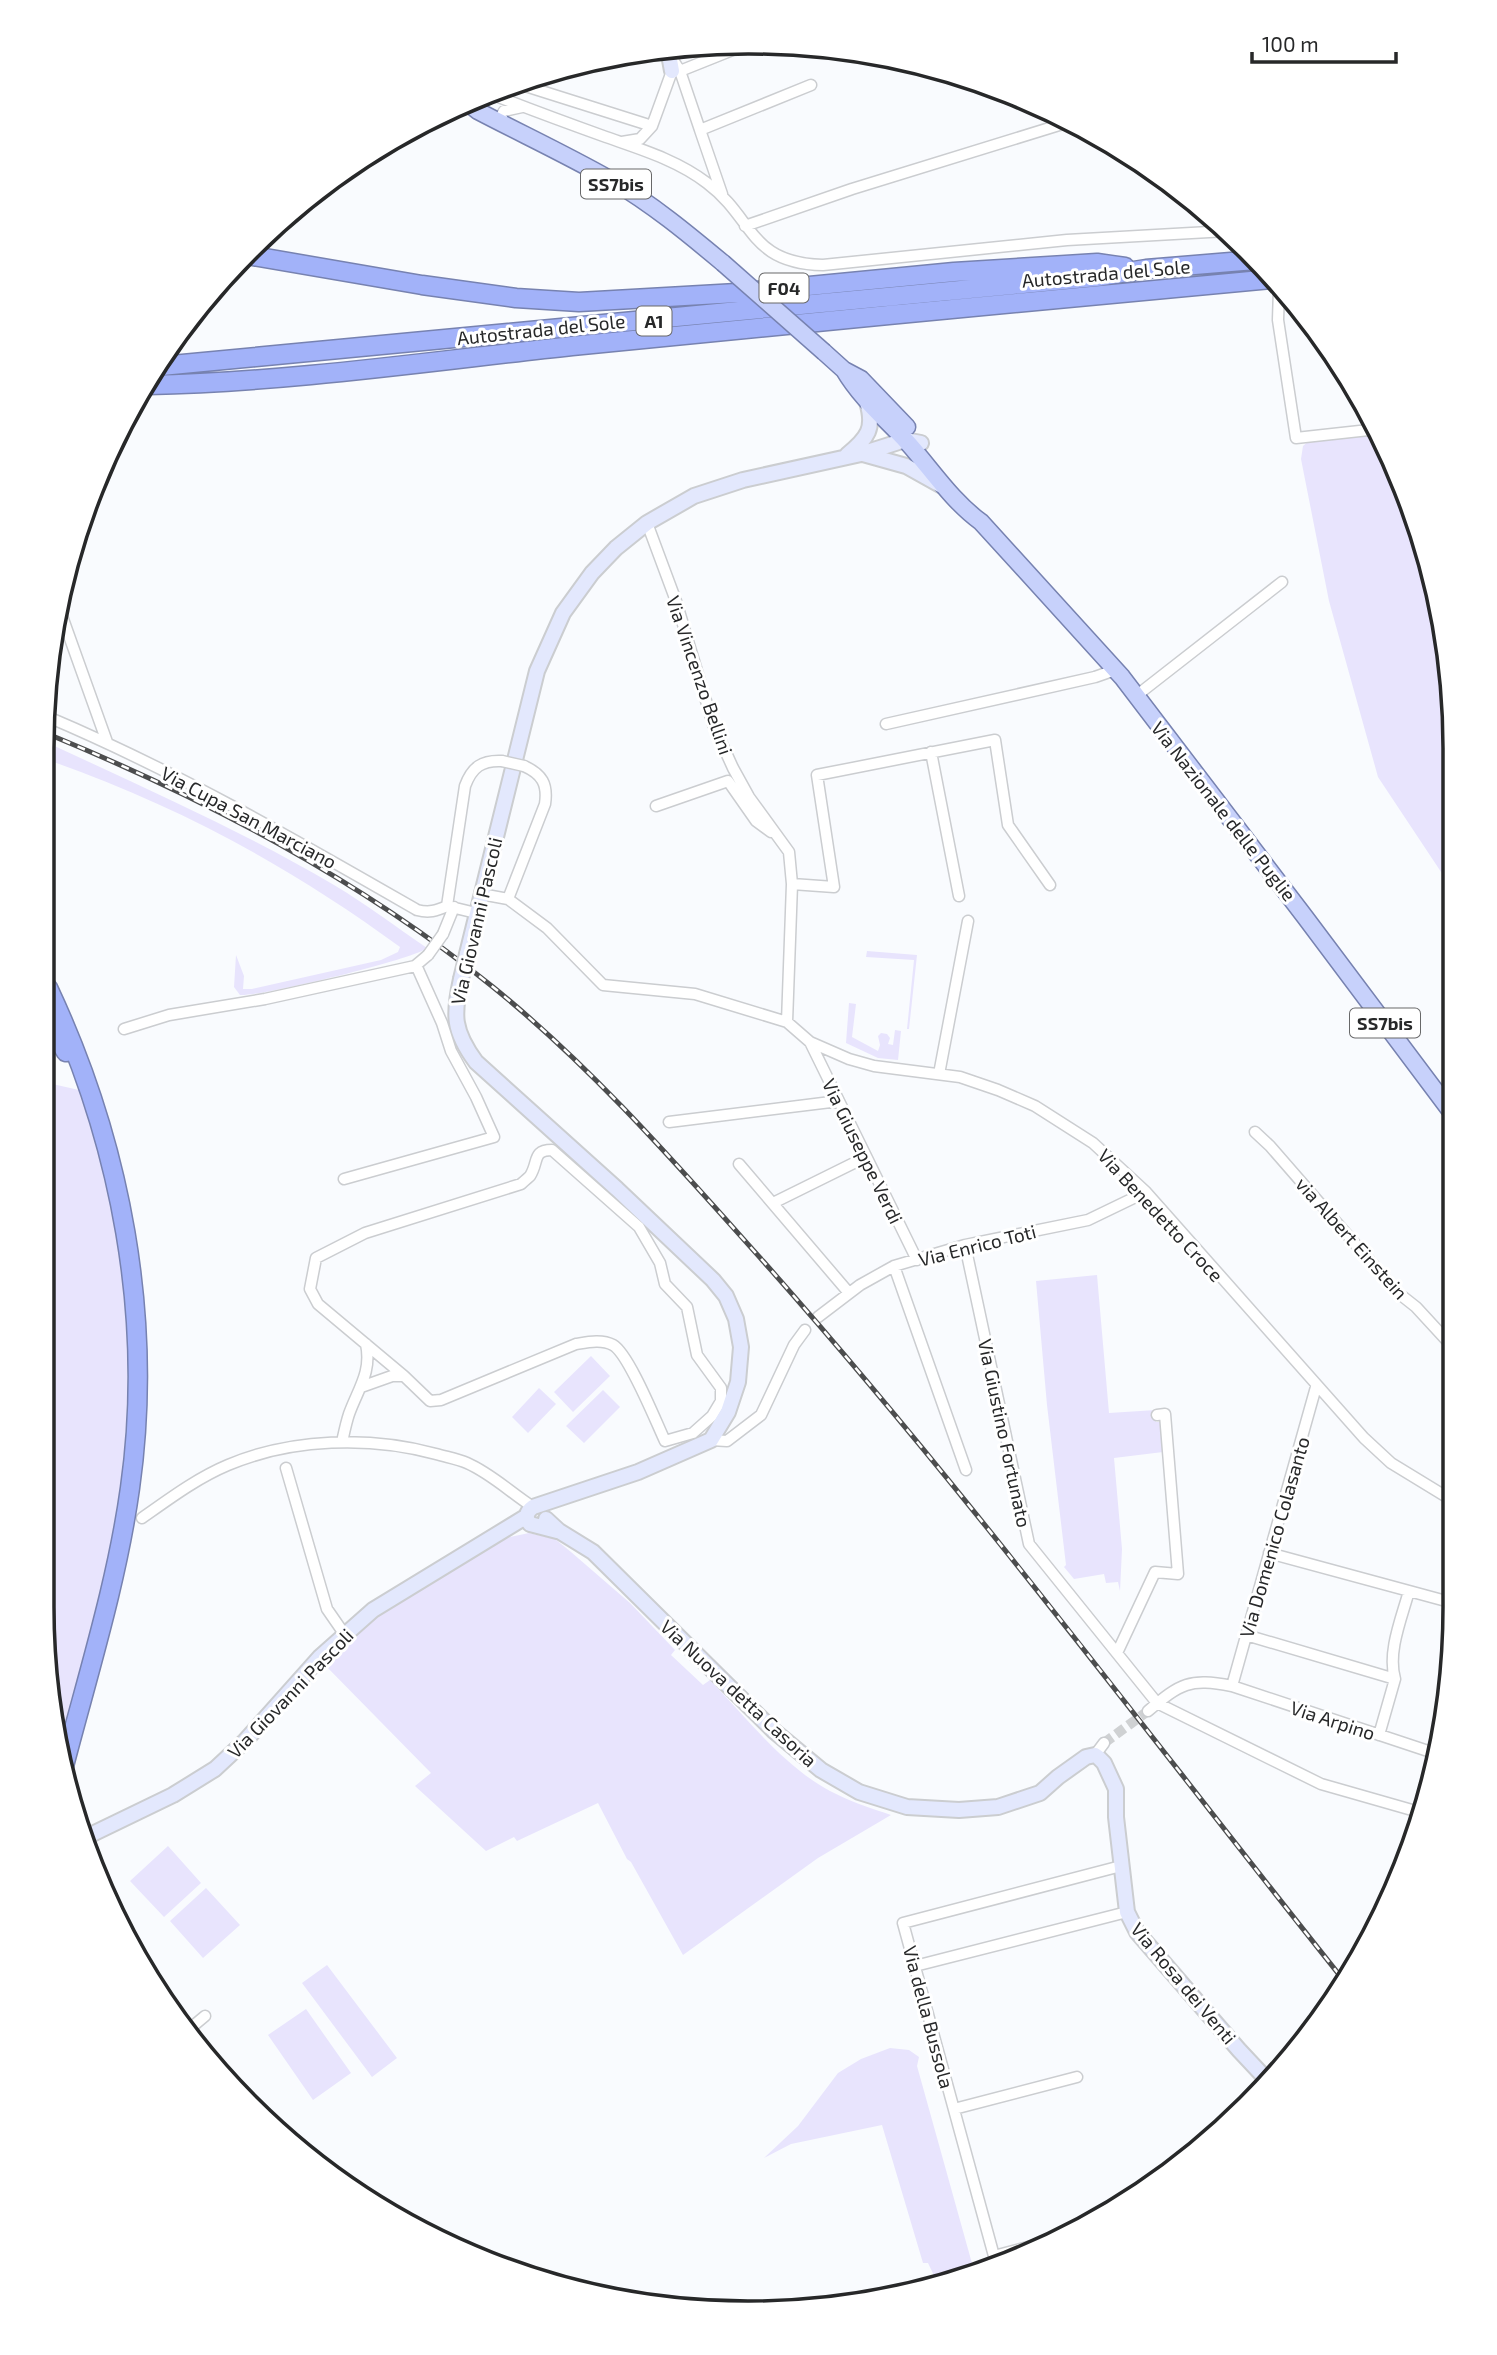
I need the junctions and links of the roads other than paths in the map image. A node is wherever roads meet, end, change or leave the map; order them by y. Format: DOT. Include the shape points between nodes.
graph roads {
  1 [pos="695,57"];
  2 [pos="672,62"];
  3 [pos="811,85"];
  4 [pos="535,88"];
  5 [pos="503,99"];
  6 [pos="522,107"];
  7 [pos="477,110"];
  8 [pos="498,122"];
  9 [pos="652,126"];
  10 [pos="1056,126"];
  11 [pos="700,130"];
  12 [pos="621,142"];
  13 [pos="723,198"];
  14 [pos="745,226"];
  15 [pos="1211,232"];
  16 [pos="259,257"];
  17 [pos="1242,261"];
  18 [pos="1146,270"];
  19 [pos="1264,285"];
  20 [pos="1279,302"];
  21 [pos="170,365"];
  22 [pos="844,370"];
  23 [pos="157,385"];
  24 [pos="170,385"];
  25 [pos="155,388"];
  26 [pos="867,402"];
  27 [pos="1366,431"];
  28 [pos="912,440"];
  29 [pos="861,454"];
  30 [pos="846,456"];
  31 [pos="880,458"];
  32 [pos="947,490"];
  33 [pos="981,522"];
  34 [pos="647,523"];
  35 [pos="1282,582"];
  36 [pos="66,626"];
  37 [pos="1115,670"];
  38 [pos="1136,695"];
  39 [pos="55,721"];
  40 [pos="886,724"];
  41 [pos="107,742"];
  42 [pos="932,752"];
  43 [pos="656,806"];
  44 [pos="778,836"];
  45 [pos="792,884"];
  46 [pos="1050,886"];
  47 [pos="481,894"];
  48 [pos="959,896"];
  49 [pos="508,899"];
  50 [pos="451,906"];
  51 [pos="476,912"];
  52 [pos="968,921"];
  53 [pos="416,965"];
  54 [pos="54,1002"];
  55 [pos="788,1022"];
  56 [pos="124,1029"];
  57 [pos="54,1032"];
  58 [pos="810,1042"];
  59 [pos="939,1074"];
  60 [pos="93,1098"];
  61 [pos="839,1101"];
  62 [pos="1443,1101"];
  63 [pos="669,1122"];
  64 [pos="1255,1132"];
  65 [pos="866,1157"];
  66 [pos="739,1164"];
  67 [pos="344,1179"];
  68 [pos="1146,1192"];
  69 [pos="773,1203"];
  70 [pos="965,1245"];
  71 [pos="917,1260"];
  72 [pos="894,1266"];
  73 [pos="849,1293"];
  74 [pos="818,1317"];
  75 [pos="805,1330"];
  76 [pos="1443,1336"];
  77 [pos="366,1344"];
  78 [pos="404,1376"];
  79 [pos="361,1387"];
  80 [pos="1316,1387"];
  81 [pos="1157,1415"];
  82 [pos="711,1440"];
  83 [pos="342,1442"];
  84 [pos="286,1468"];
  85 [pos="966,1470"];
  86 [pos="1443,1495"];
  87 [pos="534,1514"];
  88 [pos="142,1518"];
  89 [pos="1269,1553"];
  90 [pos="1409,1591"];
  91 [pos="1443,1600"];
  92 [pos="345,1635"];
  93 [pos="1246,1635"];
  94 [pos="1117,1653"];
  95 [pos="1395,1679"];
  96 [pos="1232,1686"];
  97 [pos="1157,1703"];
  98 [pos="1148,1711"];
  99 [pos="1379,1735"];
  100 [pos="69,1746"];
  101 [pos="1100,1749"];
  102 [pos="1427,1752"];
  103 [pos="1412,1810"];
  104 [pos="93,1834"];
  105 [pos="1121,1866"];
  106 [pos="1127,1912"];
  107 [pos="915,1966"];
  108 [pos="205,2016"];
  109 [pos="195,2025"];
  110 [pos="1261,2074"];
  111 [pos="1077,2077"];
  112 [pos="954,2109"];
  113 [pos="994,2256"];
  1 -- 2 [label="street"];
  2 -- 9 [label="street"];
  2 -- 11 [label="street"];
  3 -- 11 [label="street"];
  4 -- 9 [label="street"];
  5 -- 6 [label="street"];
  6 -- 8 [label="street" via="505,111"];
  6 -- 12 [label="street"];
  7 -- 8 [label="main road, Via Nazionale delle Puglie / SS7bis"];
  8 -- 22 [label="main road, Via Nazionale delle Puglie / SS7bis, bridge" via="660,212"];
  9 -- 12 [label="street" via="640,139"];
  10 -- 14 [label="street"];
  11 -- 13 [label="street"];
  12 -- 13 [label="street" via="679,165"];
  13 -- 14 [label="street"];
  14 -- 15 [label="street" via="782,258 823,265 1067,240"];
  16 -- 18 [label="highway, F04" via="422,285 579,302 1097,263"];
  17 -- 18 [label="highway, Autostrada del Sole / A1"];
  18 -- 21 [label="highway, Autostrada del Sole / A1"];
  19 -- 24 [label="highway, Autostrada del Sole / A1" via="781,325"];
  20 -- 27 [label="street" via="1296,439"];
  22 -- 26 [label="main road, Via Nazionale delle Puglie / SS7bis"];
  22 -- 28 [label="main road, Via Nazionale delle Puglie / SS7bis" via="862,379"];
  23 -- 24 [label="highway, Autostrada del Sole / A1"];
  24 -- 25 [label="highway"];
  26 -- 28 [label="main road, Via Nazionale delle Puglie / SS7bis"];
  26 -- 30 [label="street" via="870,430"];
  28 -- 29 [label="street"];
  28 -- 31 [label="street" via="898,453"];
  28 -- 32 [label="main road, Via Nazionale delle Puglie / SS7bis"];
  28 -- 33 [label="main road, Via Nazionale delle Puglie / SS7bis" via="972,502"];
  29 -- 30 [label="street, Via Giovanni Pascoli"];
  29 -- 31 [label="street"];
  30 -- 34 [label="street, Via Giovanni Pascoli" via="718,487"];
  31 -- 32 [label="street" via="917,471"];
  32 -- 33 [label="main road, Via Nazionale delle Puglie / SS7bis"];
  33 -- 37 [label="main road, Via Nazionale delle Puglie / SS7bis"];
  34 -- 44 [label="street, Via Vincenzo Bellini" via="713,724 749,796"];
  34 -- 47 [label="street, Via Giovanni Pascoli" via="592,573 563,613 545,649"];
  35 -- 38 [label="street"];
  36 -- 41 [label="street"];
  37 -- 38 [label="main road, Via Nazionale delle Puglie / SS7bis"];
  37 -- 40 [label="street"];
  38 -- 62 [label="main road, Via Nazionale delle Puglie / SS7bis"];
  39 -- 41 [label="street, Via Cupa San Marciano"];
  41 -- 50 [label="street, Via Cupa San Marciano" via="275,829 417,910 428,913"];
  42 -- 45 [label="street" via="817,775 834,887"];
  42 -- 46 [label="street" via="995,740 1008,825"];
  42 -- 48 [label="street"];
  43 -- 44 [label="street" via="729,781 756,821"];
  44 -- 45 [label="street, Via Vincenzo Bellini" via="789,852"];
  45 -- 55 [label="street, Via Vincenzo Bellini"];
  47 -- 49 [label="street, Via Benedetto Croce"];
  47 -- 51 [label="street, Via Giovanni Pascoli"];
  49 -- 50 [label="street, bridge" via="547,788 524,766 482,762 465,786"];
  49 -- 55 [label="street, Via Benedetto Croce" via="547,928 603,985 695,994"];
  50 -- 51 [label="street, Via Cupa San Marciano"];
  50 -- 53 [label="street, bridge" via="443,934"];
  51 -- 82 [label="street, Via Giovanni Pascoli, bridge" via="455,1019 462,1041 476,1062 634,1205 726,1296 741,1347 738,1382 728,1412"];
  52 -- 59 [label="street"];
  53 -- 56 [label="street" via="169,1015"];
  53 -- 67 [label="street" via="451,1051 494,1137"];
  54 -- 60 [label="highway"];
  55 -- 58 [label="street, Via Benedetto Croce"];
  57 -- 60 [label="highway"];
  58 -- 59 [label="street, Via Benedetto Croce" via="874,1066"];
  58 -- 61 [label="street, Via Giuseppe Verdi"];
  59 -- 68 [label="street, Via Benedetto Croce" via="960,1077 1035,1106 1094,1143"];
  60 -- 100 [label="highway" via="115,1177 132,1276 137,1330 135,1442 119,1547"];
  61 -- 63 [label="street"];
  61 -- 65 [label="street, Via Giuseppe Verdi"];
  64 -- 76 [label="street, via Albert Einstein" via="1397,1292"];
  65 -- 69 [label="street"];
  65 -- 71 [label="street, Via Giuseppe Verdi"];
  66 -- 69 [label="street"];
  68 -- 70 [label="street, Via Enrico Toti" via="1088,1220"];
  68 -- 80 [label="street, Via Benedetto Croce"];
  69 -- 73 [label="street"];
  70 -- 71 [label="street, Via Enrico Toti"];
  70 -- 94 [label="street, Via Giustino Fortunato" via="1029,1545"];
  71 -- 72 [label="street, Via Enrico Toti"];
  72 -- 73 [label="street, Via Enrico Toti"];
  72 -- 85 [label="street"];
  73 -- 74 [label="street, Via Enrico Toti"];
  75 -- 82 [label="street" via="793,1345 761,1415 727,1441"];
  77 -- 78 [label="street"];
  77 -- 78 [label="street" via="318,1304 310,1290 316,1258 365,1233 521,1184 530,1176 538,1154 552,1150 639,1227 660,1263 665,1284 687,1307 697,1355 721,1388 721,1401 693,1433 665,1441 625,1358 614,1345 596,1341 576,1344 441,1401 430,1401"];
  77 -- 79 [label="street" via="368,1370"];
  78 -- 79 [label="street"];
  79 -- 83 [label="street"];
  80 -- 86 [label="street, Via Benedetto Croce" via="1391,1463"];
  80 -- 89 [label="street, Via Domenico Colasanto"];
  81 -- 94 [label="street" via="1165,1414 1178,1574 1155,1572"];
  82 -- 87 [label="street, Via Giovanni Pascoli"];
  83 -- 87 [label="street" via="424,1451 466,1462 492,1476"];
  83 -- 88 [label="street" via="272,1451 227,1465"];
  84 -- 92 [label="street" via="327,1609"];
  87 -- 92 [label="street, Via Giovanni Pascoli" via="373,1610"];
  87 -- 101 [label="street, Via Nuova detta Casoria" via="593,1552 774,1731 827,1775 859,1792 906,1807 998,1807 1040,1793"];
  89 -- 90 [label="street"];
  89 -- 93 [label="street, Via Domenico Colasanto"];
  90 -- 91 [label="street"];
  90 -- 95 [label="street" via="1397,1633"];
  92 -- 104 [label="street, Via Giovanni Pascoli" via="215,1769 173,1796"];
  93 -- 95 [label="street"];
  93 -- 96 [label="street, Via Domenico Colasanto"];
  94 -- 97 [label="street, Via Giustino Fortunato"];
  95 -- 99 [label="street"];
  96 -- 97 [label="street, Via Arpino" via="1206,1681 1188,1684"];
  96 -- 99 [label="street, Via Arpino"];
  97 -- 98 [label="street, Via Arpino"];
  97 -- 103 [label="street" via="1321,1784"];
  99 -- 102 [label="street, Via Arpino"];
  101 -- 105 [label="street, Via Rosa dei Venti" via="1116,1789"];
  105 -- 106 [label="street, Via Rosa dei Venti"];
  105 -- 107 [label="street, Via della Bussola" via="903,1923"];
  106 -- 107 [label="street"];
  106 -- 110 [label="street, Via Rosa dei Venti" via="1137,1932"];
  107 -- 112 [label="street, Via della Bussola"];
  108 -- 109 [label="street"];
  111 -- 112 [label="street"];
  112 -- 113 [label="street, Via della Bussola"];
}
